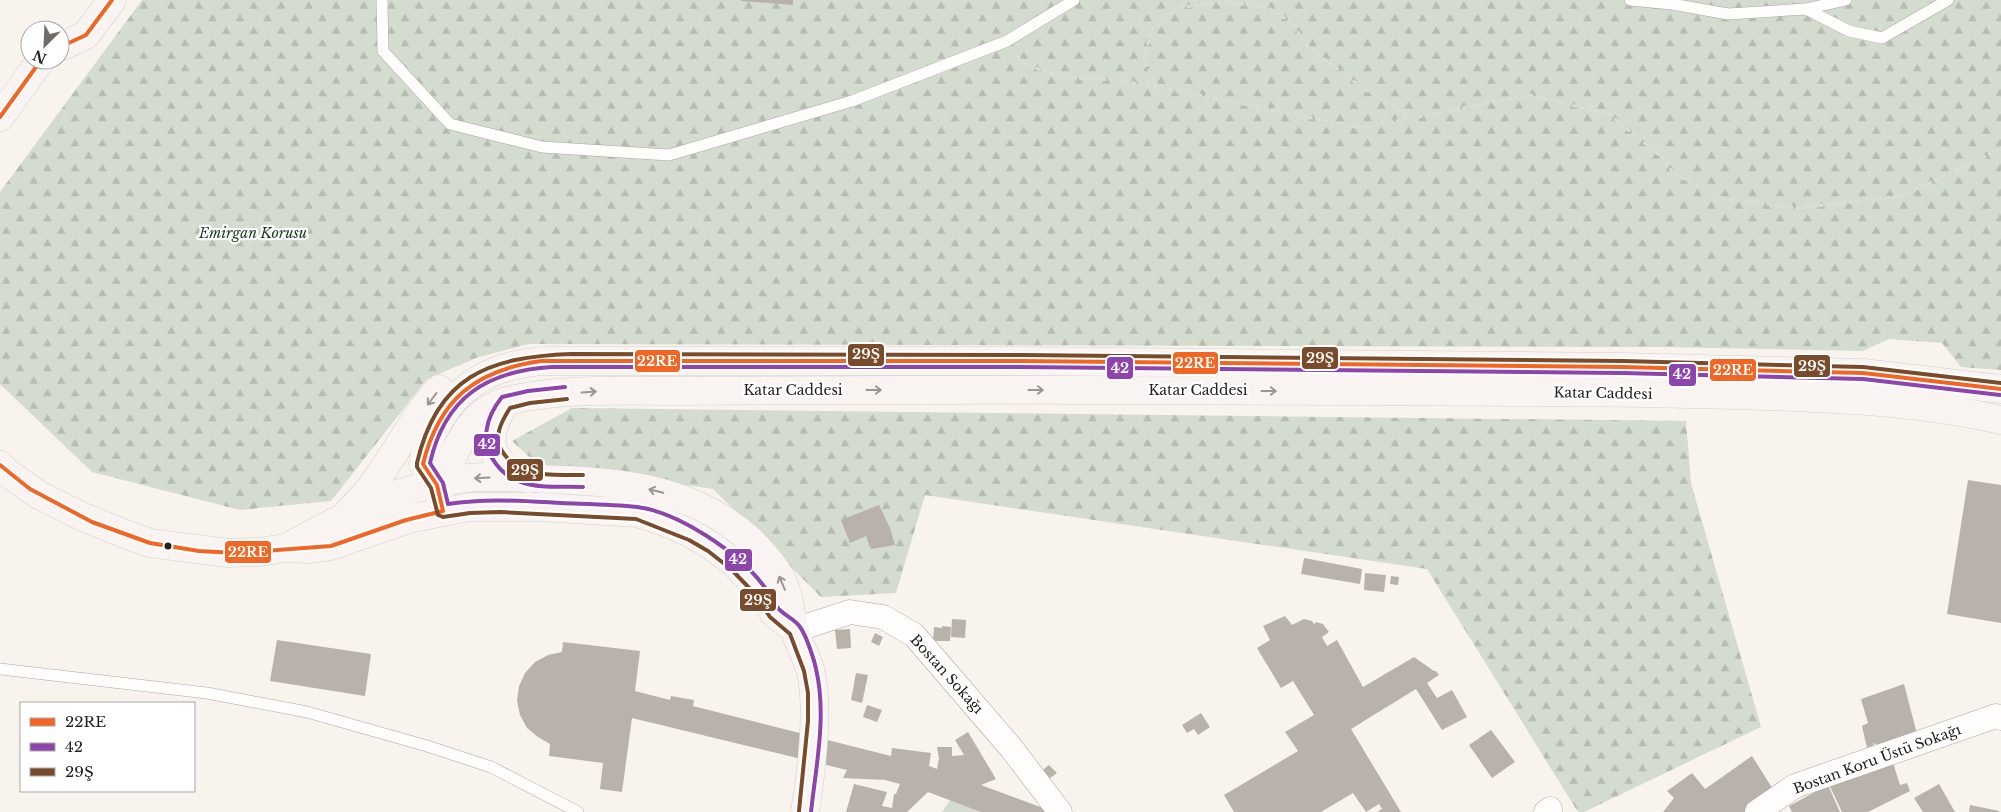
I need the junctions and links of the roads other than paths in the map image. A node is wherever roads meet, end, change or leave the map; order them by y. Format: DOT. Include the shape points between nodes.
graph roads {
  1 [pos="112,0"];
  2 [pos="382,0"];
  3 [pos="1074,0"];
  4 [pos="1630,0"];
  5 [pos="1846,0"];
  6 [pos="1948,0"];
  7 [pos="1806,9"];
  8 [pos="70,42"];
  9 [pos="34,70"];
  10 [pos="0,118"];
  11 [pos="506,367"];
  12 [pos="2001,390"];
  13 [pos="506,402"];
  14 [pos="2001,420"];
  15 [pos="0,465"];
  16 [pos="528,478"];
  17 [pos="437,485"];
  18 [pos="443,511"];
  19 [pos="339,520"];
  20 [pos="285,548"];
  21 [pos="795,630"];
  22 [pos="0,670"];
  23 [pos="2001,718"];
  24 [pos="578,812"];
  25 [pos="805,812"];
  26 [pos="1060,812"];
  27 [pos="1757,812"];
  1 -- 8 [label="main road" via="86,35"];
  2 -- 3 [label="lane" via="383,51 450,124 542,147 669,155 852,101 1007,41"];
  4 -- 7 [label="lane" via="1728,14"];
  5 -- 7 [label="lane"];
  6 -- 7 [label="lane" via="1882,38 1849,31"];
  9 -- 10 [label="main road"];
  11 -- 12 [label="main road, Katar Caddesi" via="571,360 1632,367 1863,373"];
  11 -- 17 [label="main road, Katar Caddesi" via="484,376 461,392 435,427 424,464"];
  11 -- 19 [label="main road, one-way" via="485,370 444,385 358,503"];
  13 -- 14 [label="main road, Katar Caddesi, one-way" via="551,394 602,391 1589,392 1874,401"];
  13 -- 16 [label="main road" via="493,425 492,446 507,468"];
  13 -- 17 [label="main road, Katar Caddesi" via="479,416 455,449"];
  15 -- 20 [label="main road" via="39,495 80,516 150,543 228,553"];
  16 -- 17 [label="main road, one-way" via="460,480"];
  21 -- 16 [label="main road, one-way" via="782,580 762,552 734,525 712,512 683,498 650,490 592,481"];
  17 -- 18 [label="main road"];
  17 -- 19 [label="main road" via="384,499"];
  18 -- 20 [label="main road" via="408,519 331,546"];
  18 -- 21 [label="main road" via="469,507 557,508 637,513 662,521 692,534 735,564 758,588 774,613"];
  19 -- 20 [label="main road"];
  21 -- 25 [label="main road" via="810,669 814,692"];
  21 -- 26 [label="street, Bostan Sokağı" via="850,612 883,617 914,635 1012,749"];
  22 -- 24 [label="lane" via="207,693 307,712 490,767"];
  23 -- 27 [label="street, Bostan Koru Üstü Sokağı" via="1996,716 1795,786"];
}
